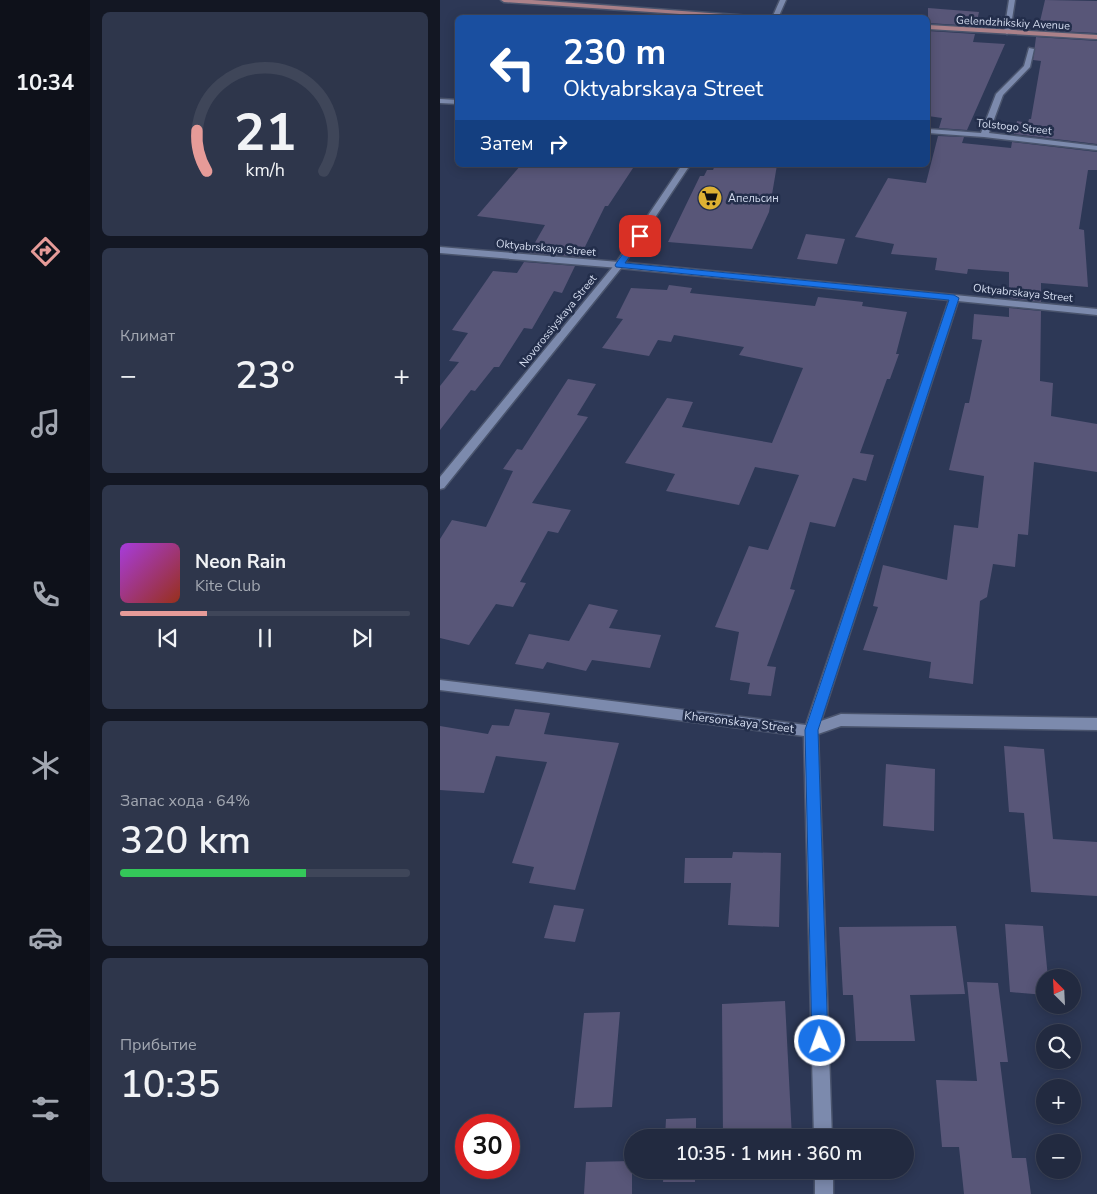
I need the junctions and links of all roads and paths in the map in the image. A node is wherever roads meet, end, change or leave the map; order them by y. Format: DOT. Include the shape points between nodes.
graph roads {
  1 [pos="504,0"];
  2 [pos="783,0"];
  3 [pos="1012,0"];
  4 [pos="730,15"];
  5 [pos="776,15"];
  6 [pos="930,27"];
  7 [pos="1007,32"];
  8 [pos="1097,37"];
  9 [pos="1030,49"];
  10 [pos="440,101"];
  11 [pos="455,102"];
  12 [pos="930,131"];
  13 [pos="984,135"];
  14 [pos="1097,148"];
  15 [pos="685,167"];
  16 [pos="440,250"];
  17 [pos="619,265"];
  18 [pos="954,298"];
  19 [pos="1097,312"];
  20 [pos="440,486"];
  21 [pos="440,685"];
  22 [pos="1097,724"];
  23 [pos="811,730"];
  24 [pos="823,1129"];
  25 [pos="824,1179"];
  26 [pos="824,1194"];
  1 -- 4 [label="main road"];
  2 -- 5 [label="street"];
  3 -- 7 [label="street"];
  6 -- 7 [label="main road, Gelendzhikskiy Avenue"];
  7 -- 8 [label="main road, Gelendzhikskiy Avenue"];
  9 -- 13 [label="street" via="1027,67 1000,94"];
  10 -- 11 [label="street"];
  12 -- 13 [label="street, Tolstogo Street"];
  13 -- 14 [label="street, Tolstogo Street"];
  15 -- 17 [label="street, Novorossiyskaya Street"];
  16 -- 17 [label="street, Oktyabrskaya Street"];
  17 -- 18 [label="street, Oktyabrskaya Street"];
  17 -- 20 [label="street, Novorossiyskaya Street"];
  18 -- 19 [label="street, Oktyabrskaya Street"];
  18 -- 23 [label="street"];
  21 -- 23 [label="street, Khersonskaya Street"];
  22 -- 23 [label="street, Khersonskaya Street" via="841,720"];
  23 -- 24 [label="street"];
  25 -- 26 [label="street"];
}
